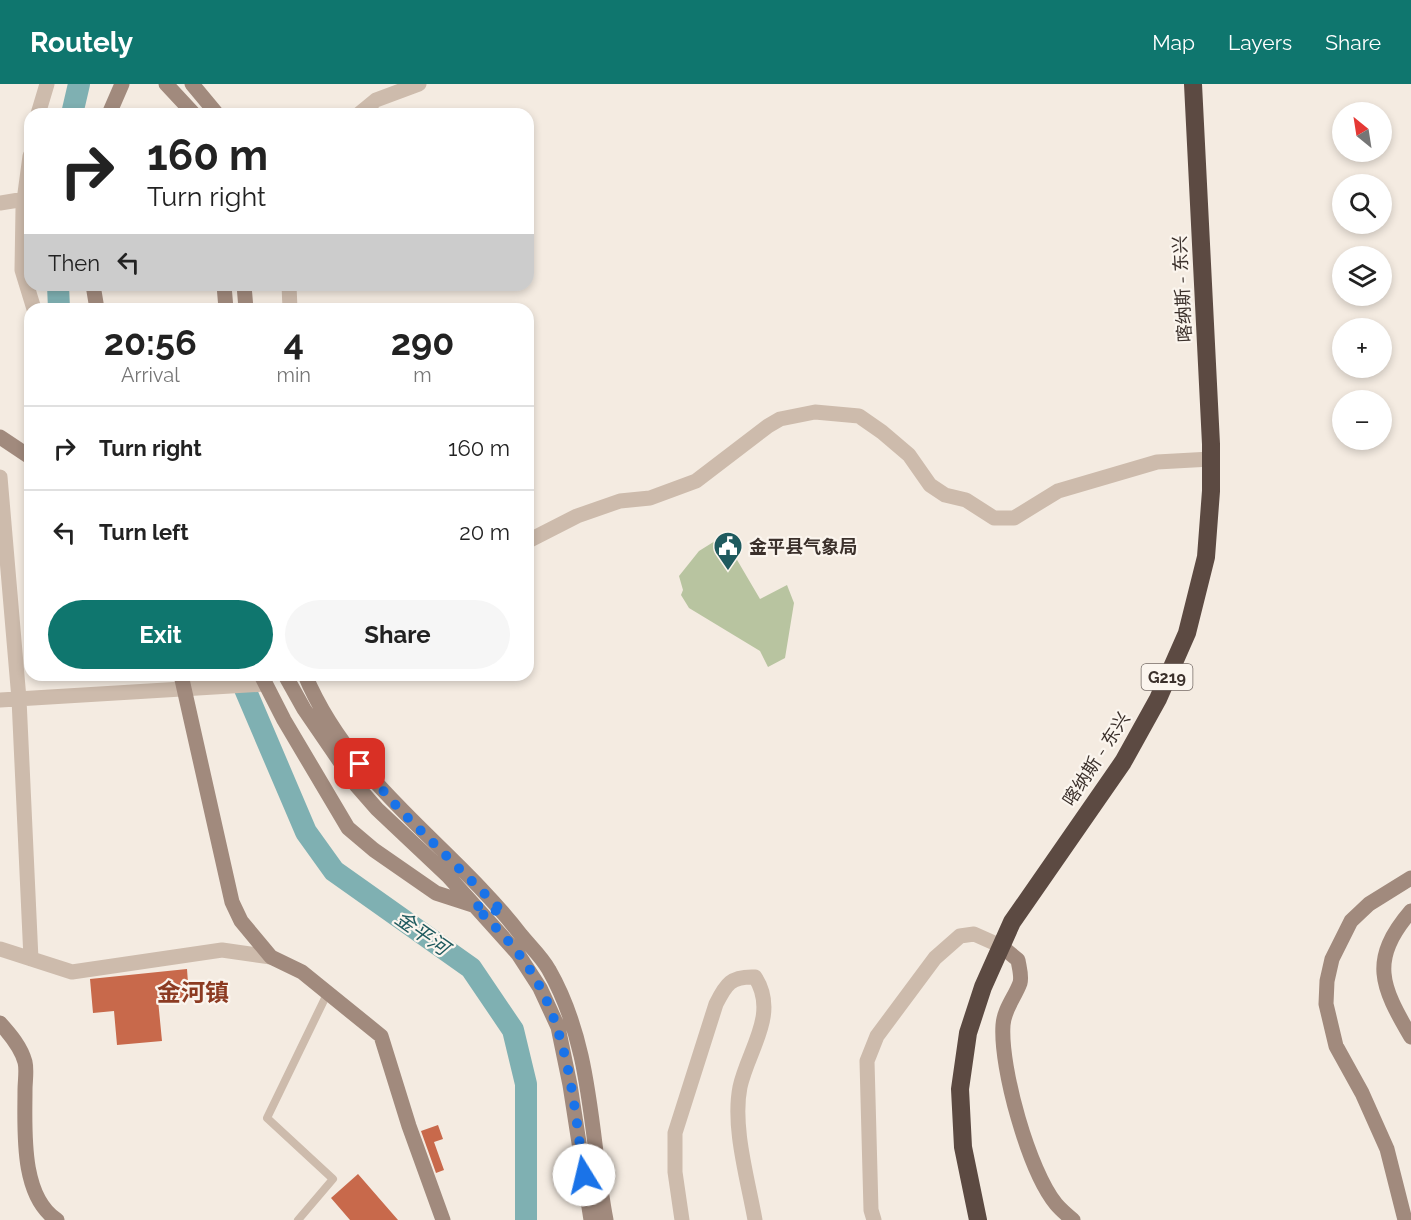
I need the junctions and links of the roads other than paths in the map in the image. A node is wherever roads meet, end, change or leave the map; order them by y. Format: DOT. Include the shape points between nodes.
graph roads {
  1 [pos="47,84"];
  2 [pos="122,84"];
  3 [pos="166,84"];
  4 [pos="192,84"];
  5 [pos="419,84"];
  6 [pos="1193,84"];
  7 [pos="40,108"];
  8 [pos="112,108"];
  9 [pos="188,108"];
  10 [pos="212,108"];
  11 [pos="366,108"];
  12 [pos="24,200"];
  13 [pos="0,203"];
  14 [pos="24,223"];
  15 [pos="24,276"];
  16 [pos="0,437"];
  17 [pos="24,454"];
  18 [pos="1211,459"];
  19 [pos="0,477"];
  20 [pos="534,539"];
  21 [pos="256,681"];
  22 [pos="264,681"];
  23 [pos="289,681"];
  24 [pos="308,681"];
  25 [pos="183,682"];
  26 [pos="19,699"];
  27 [pos="0,700"];
  28 [pos="1411,878"];
  29 [pos="474,905"];
  30 [pos="1411,911"];
  31 [pos="504,913"];
  32 [pos="1001,946"];
  33 [pos="0,949"];
  34 [pos="271,957"];
  35 [pos="31,959"];
  36 [pos="328,992"];
  37 [pos="0,1023"];
  38 [pos="1411,1037"];
  39 [pos="57,1220"];
  40 [pos="298,1220"];
  41 [pos="443,1220"];
  42 [pos="591,1220"];
  43 [pos="606,1220"];
  44 [pos="682,1220"];
  45 [pos="756,1220"];
  46 [pos="874,1220"];
  47 [pos="978,1220"];
  48 [pos="1073,1220"];
  49 [pos="1405,1220"];
  1 -- 7 [label="street"];
  2 -- 8 [label="street"];
  3 -- 9 [label="street"];
  4 -- 10 [label="street"];
  5 -- 11 [label="street" via="376,100"];
  6 -- 18 [label="highway, 喀纳斯 - 东兴 / G219"];
  12 -- 13 [label="street"];
  14 -- 15 [label="street"];
  16 -- 17 [label="street"];
  18 -- 20 [label="street" via="1157,462 1058,491 1014,518 994,518 930,485 909,455 859,416 815,412 780,419 696,481 650,498 620,501 577,516"];
  18 -- 32 [label="highway, 喀纳斯 - 东兴 / G219" via="1206,557 1187,633 1158,699 1123,762 1041,878"];
  19 -- 26 [label="street"];
  21 -- 25 [label="street" via="211,687"];
  22 -- 29 [label="street" via="348,828 436,893"];
  23 -- 29 [label="street" via="356,785"];
  24 -- 31 [label="street" via="332,726 375,783"];
  25 -- 26 [label="street"];
  25 -- 34 [label="street" via="232,902"];
  26 -- 27 [label="street"];
  26 -- 35 [label="street"];
  28 -- 49 [label="street" via="1369,904 1351,921 1332,959 1326,993 1336,1046 1387,1149"];
  29 -- 31 [label="street"];
  29 -- 42 [label="street" via="518,954 558,1026"];
  30 -- 38 [label="street" via="1388,943 1383,964 1385,984"];
  31 -- 43 [label="street" via="548,968 569,1009 593,1118"];
  32 -- 46 [label="street" via="974,934 960,936 935,958 877,1036 867,1061"];
  32 -- 47 [label="highway, 喀纳斯 - 东兴 / G219" via="968,1033 960,1089 963,1147"];
  32 -- 48 [label="street" via="1018,960 1021,981 1010,1002 1003,1032 1004,1064 1014,1106 1045,1187 1056,1205"];
  33 -- 35 [label="street"];
  34 -- 35 [label="street" via="222,950 72,972"];
  34 -- 36 [label="street" via="302,972"];
  36 -- 40 [label="lane" via="267,1118 333,1179"];
  36 -- 41 [label="street" via="381,1036"];
  37 -- 39 [label="street" via="14,1039 25,1062 27,1166 37,1196"];
  44 -- 45 [label="street" via="675,1172 675,1133 716,1004 725,985 743,976 755,977 764,990 765,1006 740,1087 738,1122"];
}
